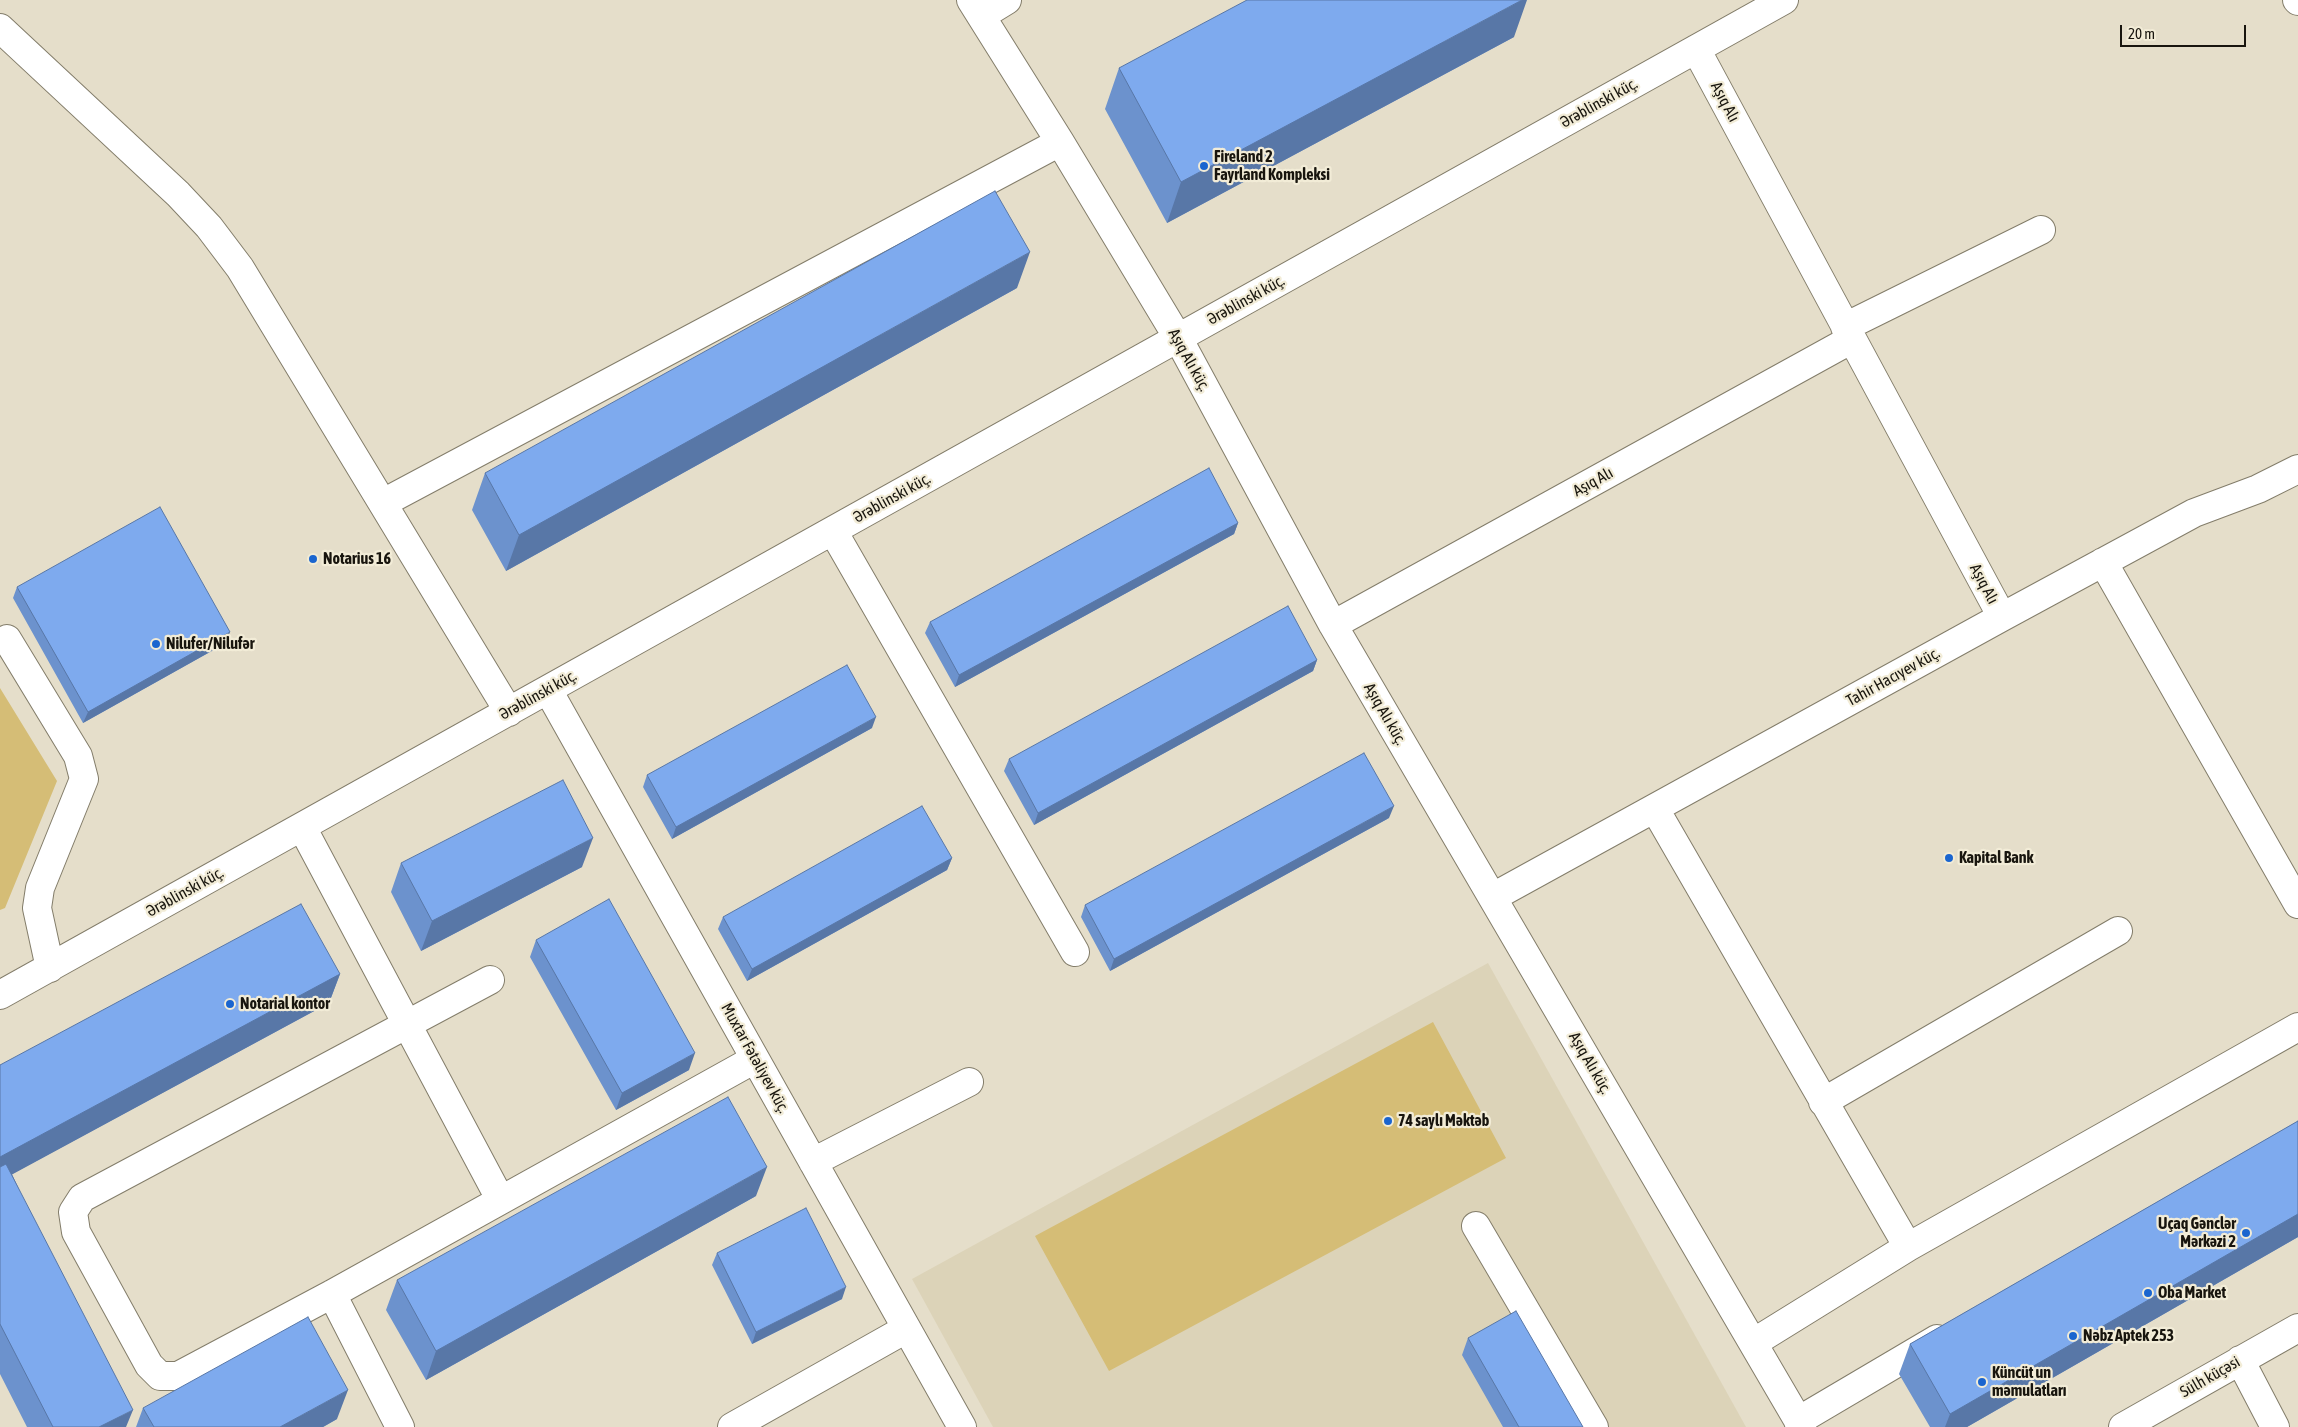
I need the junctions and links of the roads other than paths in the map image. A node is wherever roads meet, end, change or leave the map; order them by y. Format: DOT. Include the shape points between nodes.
graph roads {
  1 [pos="1007,0"];
  2 [pos="1784,0"];
  3 [pos="976,8"];
  4 [pos="0,28"];
  5 [pos="1696,49"];
  6 [pos="1060,142"];
  7 [pos="2042,230"];
  8 [pos="1849,333"];
  9 [pos="1178,338"];
  10 [pos="2298,469"];
  11 [pos="383,503"];
  12 [pos="833,531"];
  13 [pos="2103,562"];
  14 [pos="2002,616"];
  15 [pos="1333,625"];
  16 [pos="7,639"];
  17 [pos="548,690"];
  18 [pos="509,712"];
  19 [pos="1655,809"];
  20 [pos="302,827"];
  21 [pos="1493,897"];
  22 [pos="2298,904"];
  23 [pos="2118,931"];
  24 [pos="1075,952"];
  25 [pos="50,968"];
  26 [pos="490,980"];
  27 [pos="0,996"];
  28 [pos="406,1025"];
  29 [pos="2298,1027"];
  30 [pos="755,1059"];
  31 [pos="969,1082"];
  32 [pos="1823,1102"];
  33 [pos="813,1162"];
  34 [pos="500,1199"];
  35 [pos="1476,1226"];
  36 [pos="1908,1247"];
  37 [pos="332,1294"];
  38 [pos="1962,1324"];
  39 [pos="2298,1328"];
  40 [pos="906,1329"];
  41 [pos="1753,1343"];
  42 [pos="2240,1360"];
  43 [pos="1800,1424"];
  44 [pos="740,1425"];
  45 [pos="400,1427"];
  46 [pos="962,1427"];
  47 [pos="1594,1427"];
  48 [pos="2123,1427"];
  49 [pos="2275,1427"];
  1 -- 3 [label="street"];
  2 -- 5 [label="street, Ərəblinski küç."];
  3 -- 6 [label="street, Aşıq Alı küç."];
  4 -- 11 [label="street" via="178,194 209,227 240,268"];
  5 -- 8 [label="street, Aşıq Alı"];
  5 -- 9 [label="street, Ərəblinski küç."];
  6 -- 9 [label="street, Aşıq Alı küç."];
  6 -- 11 [label="street"];
  7 -- 8 [label="street"];
  8 -- 14 [label="street, Aşıq Alı"];
  8 -- 15 [label="street, Aşıq Alı"];
  9 -- 12 [label="street, Ərəblinski küç."];
  9 -- 15 [label="street, Aşıq Alı küç."];
  10 -- 13 [label="street, Tahir Hacıyev küç." via="2194,513"];
  11 -- 18 [label="street"];
  12 -- 17 [label="street, Ərəblinski küç."];
  12 -- 24 [label="street"];
  13 -- 14 [label="street, Tahir Hacıyev küç."];
  13 -- 22 [label="street"];
  14 -- 19 [label="street, Tahir Hacıyev küç."];
  15 -- 21 [label="street, Aşıq Alı küç."];
  16 -- 25 [label="street" via="78,756 84,779 40,888 37,908"];
  17 -- 18 [label="street, Ərəblinski küç."];
  17 -- 30 [label="street, Muxtar Fətəliyev küç."];
  18 -- 20 [label="street, Ərəblinski küç."];
  19 -- 21 [label="street, Tahir Hacıyev küç."];
  19 -- 32 [label="street"];
  20 -- 25 [label="street, Ərəblinski küç."];
  20 -- 28 [label="street"];
  21 -- 41 [label="street, Aşıq Alı küç."];
  23 -- 32 [label="street"];
  25 -- 27 [label="street, Ərəblinski küç."];
  26 -- 28 [label="street"];
  28 -- 34 [label="street"];
  28 -- 37 [label="street" via="82,1198 72,1212 76,1232 149,1365 160,1376 178,1376"];
  29 -- 36 [label="street"];
  30 -- 33 [label="street, Muxtar Fətəliyev küç."];
  30 -- 34 [label="street"];
  31 -- 33 [label="street"];
  32 -- 36 [label="street"];
  33 -- 40 [label="street, Muxtar Fətəliyev küç."];
  34 -- 37 [label="street"];
  35 -- 47 [label="street"];
  36 -- 41 [label="street"];
  37 -- 45 [label="street"];
  38 -- 43 [label="street"];
  39 -- 42 [label="street, Sülh küçəsi"];
  40 -- 44 [label="street"];
  40 -- 46 [label="street, Muxtar Fətəliyev küç."];
  41 -- 43 [label="street, Aşıq Alı küç."];
  42 -- 48 [label="street, Sülh küçəsi"];
  42 -- 49 [label="street"];
}
